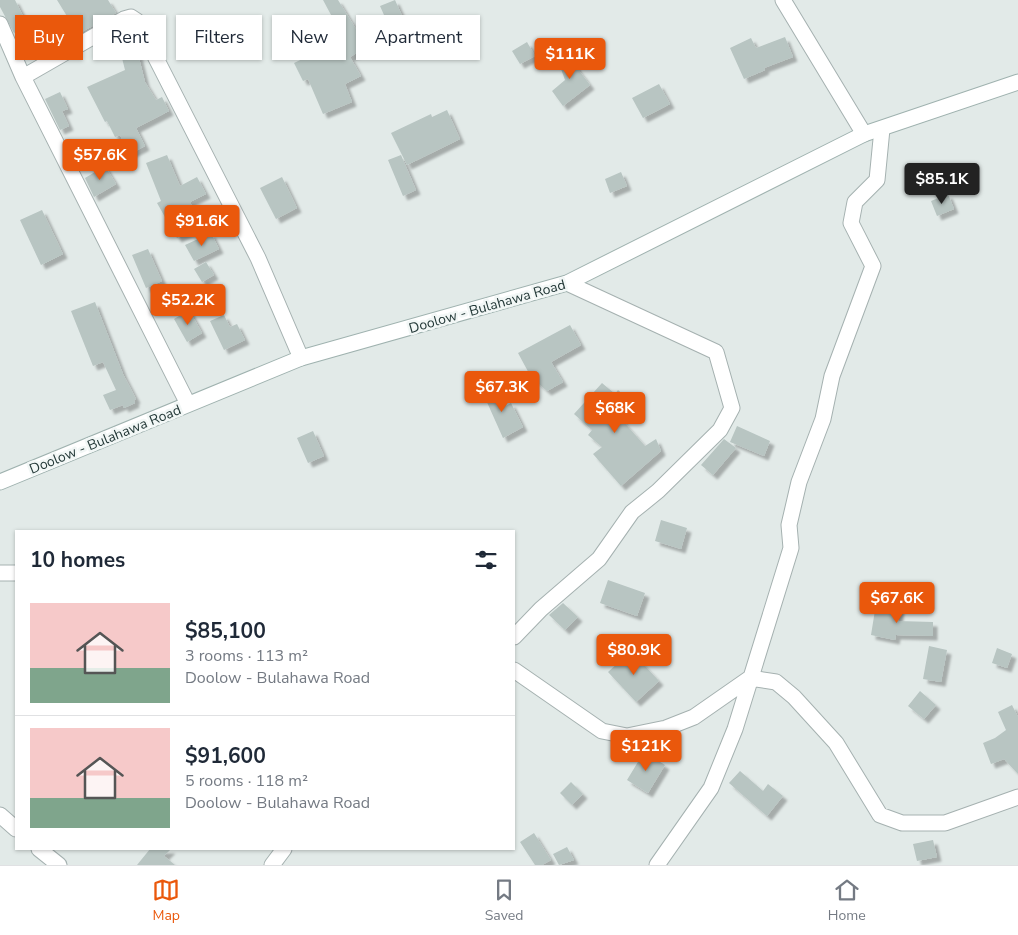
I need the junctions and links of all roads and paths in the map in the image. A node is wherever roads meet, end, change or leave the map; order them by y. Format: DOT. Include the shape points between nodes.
graph roads {
  1 [pos="784,0"];
  2 [pos="0,24"];
  3 [pos="23,77"];
  4 [pos="1018,82"];
  5 [pos="882,129"];
  6 [pos="864,134"];
  7 [pos="568,283"];
  8 [pos="301,358"];
  9 [pos="188,404"];
  10 [pos="0,482"];
  11 [pos="0,573"];
  12 [pos="15,573"];
  13 [pos="515,636"];
  14 [pos="515,671"];
  15 [pos="750,678"];
  16 [pos="1018,797"];
  17 [pos="0,814"];
  18 [pos="15,828"];
  19 [pos="41,850"];
  20 [pos="283,850"];
  21 [pos="59,865"];
  22 [pos="272,865"];
  23 [pos="657,865"];
  1 -- 6 [label="street"];
  2 -- 3 [label="street"];
  3 -- 8 [label="street" via="124,19 130,17 137,21 258,258"];
  3 -- 9 [label="street"];
  4 -- 5 [label="street, Doolow - Bulahawa Road"];
  5 -- 6 [label="street, Doolow - Bulahawa Road"];
  5 -- 15 [label="street" via="877,180 855,202 851,224 873,266 832,376 823,419 799,482 789,525 791,548"];
  6 -- 7 [label="street, Doolow - Bulahawa Road"];
  7 -- 8 [label="street, Doolow - Bulahawa Road"];
  7 -- 13 [label="street" via="716,352 732,408 720,430 632,512 599,559"];
  8 -- 9 [label="street, Doolow - Bulahawa Road"];
  9 -- 10 [label="street, Doolow - Bulahawa Road"];
  11 -- 12 [label="street"];
  14 -- 15 [label="street" via="602,731 627,736 666,728 694,717"];
  15 -- 16 [label="street" via="776,682 794,697 836,743 880,815 902,823 945,823"];
  15 -- 23 [label="street" via="735,729 711,788"];
  17 -- 18 [label="street"];
  19 -- 21 [label="street"];
  20 -- 22 [label="street"];
}
